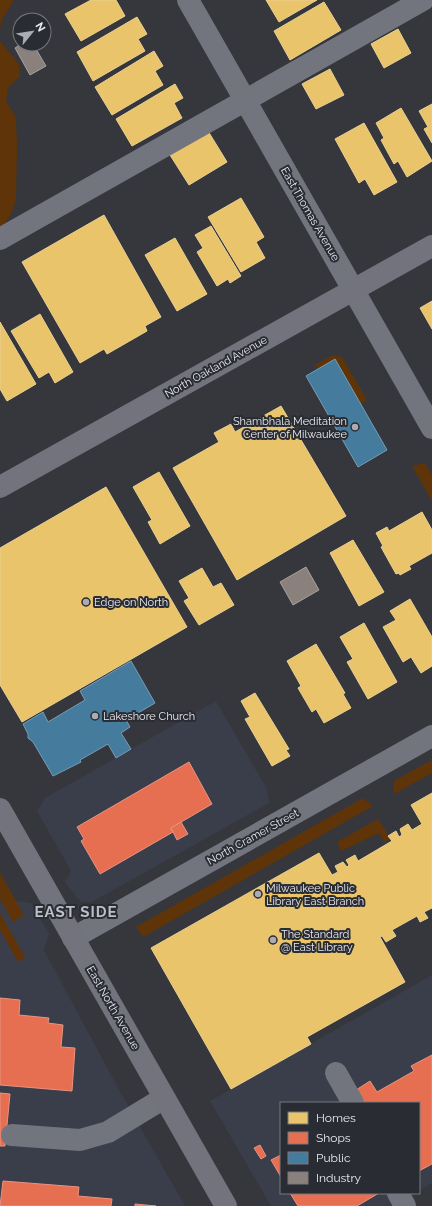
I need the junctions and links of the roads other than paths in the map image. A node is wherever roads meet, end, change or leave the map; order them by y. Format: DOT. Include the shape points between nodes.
graph roads {
  1 [pos="188,0"];
  2 [pos="423,0"];
  3 [pos="245,100"];
  4 [pos="0,239"];
  5 [pos="432,246"];
  6 [pos="353,290"];
  7 [pos="432,428"];
  8 [pos="0,488"];
  9 [pos="432,736"];
  10 [pos="0,809"];
  11 [pos="73,938"];
  12 [pos="164,1098"];
  13 [pos="337,1102"];
  14 [pos="352,1102"];
  15 [pos="12,1135"];
  16 [pos="399,1194"];
  17 [pos="226,1206"];
  18 [pos="405,1206"];
  1 -- 3 [label="street, East Thomas Avenue"];
  2 -- 3 [label="street"];
  3 -- 4 [label="street"];
  3 -- 6 [label="street, East Thomas Avenue"];
  5 -- 6 [label="main road, North Oakland Avenue"];
  6 -- 7 [label="street, East Thomas Avenue"];
  6 -- 8 [label="main road, North Oakland Avenue"];
  9 -- 11 [label="street, North Cramer Street"];
  10 -- 11 [label="main road, East North Avenue"];
  11 -- 12 [label="main road, East North Avenue"];
  12 -- 15 [label="street" via="108,1132 80,1140"];
  12 -- 17 [label="main road, East North Avenue"];
  13 -- 14 [label="street" via="330,1076"];
  16 -- 18 [label="street"];
}
